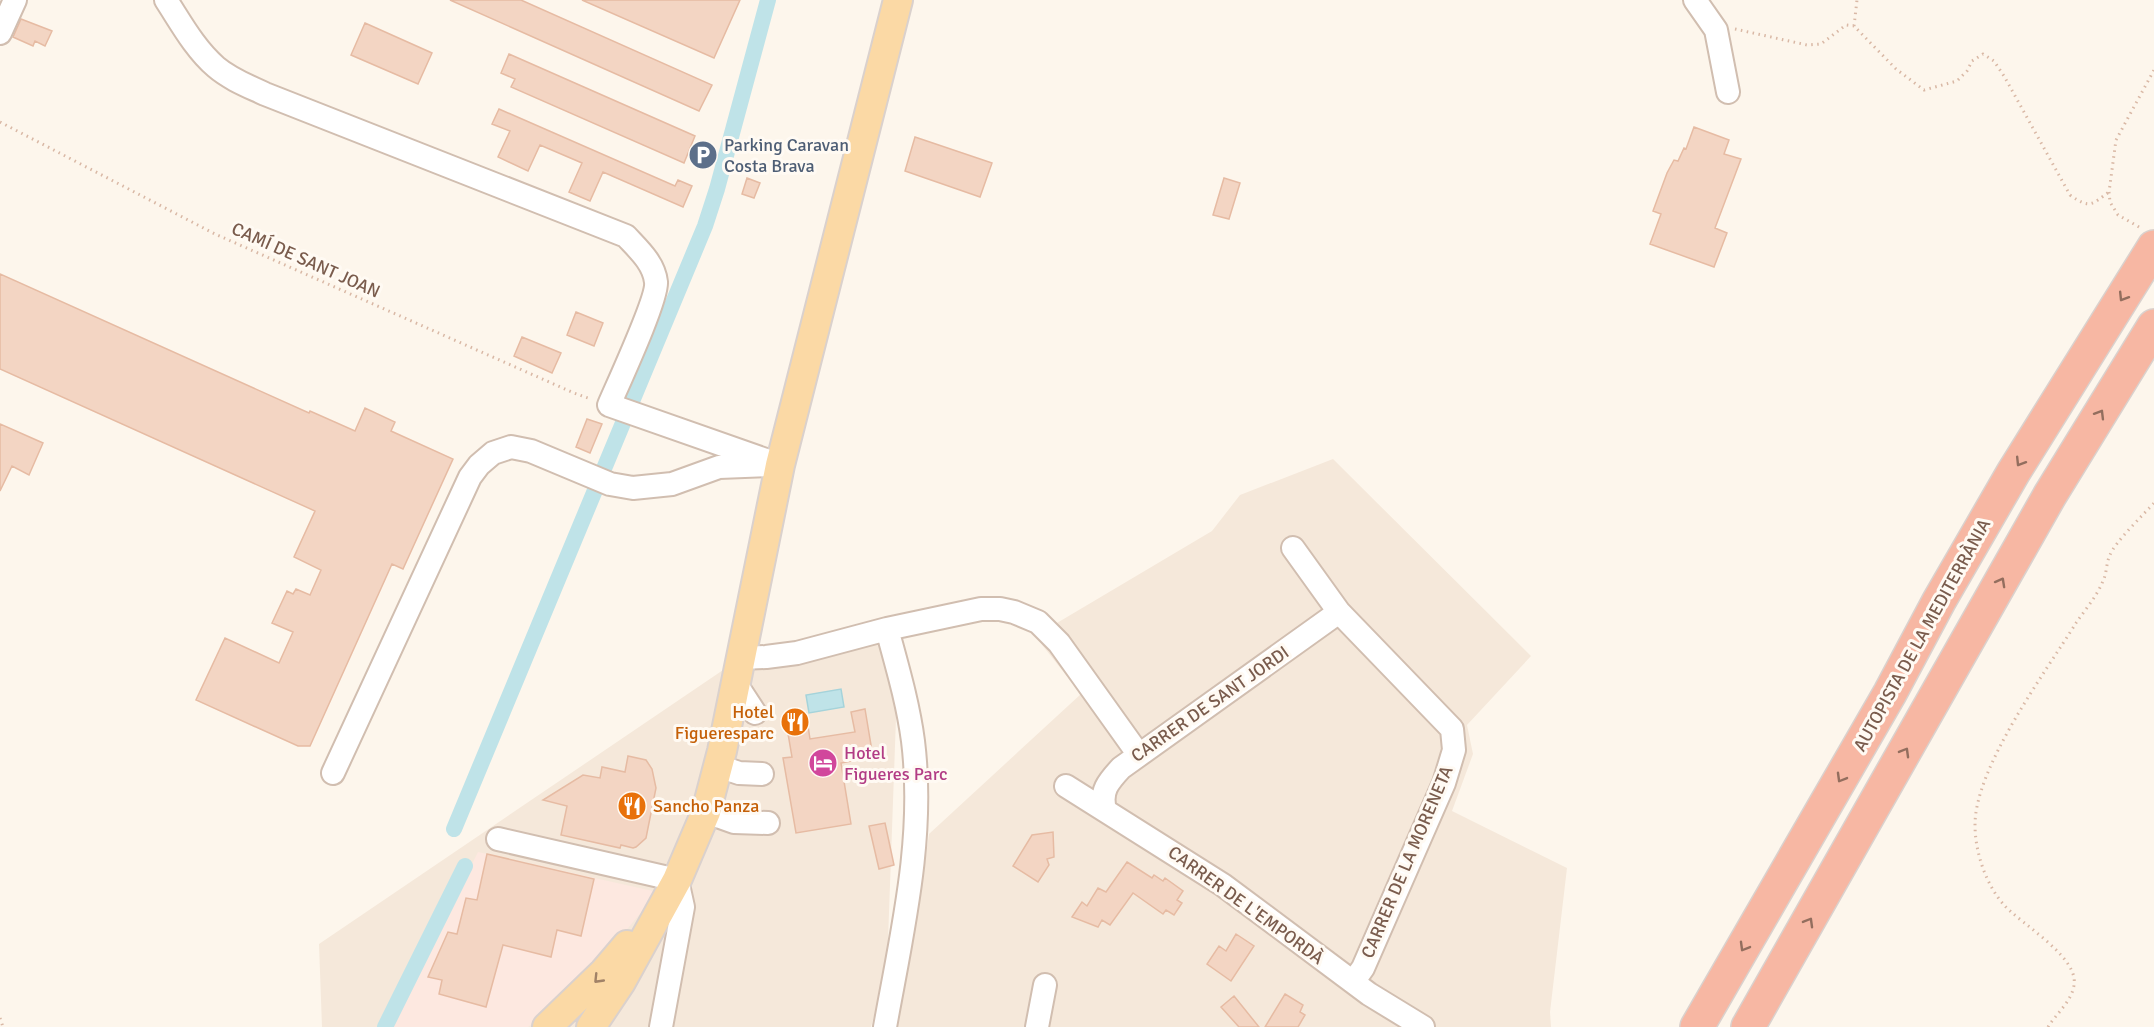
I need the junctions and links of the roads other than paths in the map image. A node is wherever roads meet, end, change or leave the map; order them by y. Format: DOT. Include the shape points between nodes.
graph roads {
  1 [pos="15,0"];
  2 [pos="166,0"];
  3 [pos="898,0"];
  4 [pos="1695,0"];
  5 [pos="0,33"];
  6 [pos="1728,92"];
  7 [pos="2146,237"];
  8 [pos="2154,326"];
  9 [pos="780,465"];
  10 [pos="1293,548"];
  11 [pos="1339,612"];
  12 [pos="887,629"];
  13 [pos="739,671"];
  14 [pos="755,713"];
  15 [pos="1140,755"];
  16 [pos="718,766"];
  17 [pos="333,773"];
  18 [pos="762,774"];
  19 [pos="1066,786"];
  20 [pos="1105,810"];
  21 [pos="706,812"];
  22 [pos="768,823"];
  23 [pos="498,839"];
  24 [pos="671,892"];
  25 [pos="1353,982"];
  26 [pos="1045,985"];
  27 [pos="547,1027"];
  28 [pos="591,1027"];
  29 [pos="661,1027"];
  30 [pos="885,1027"];
  31 [pos="1037,1027"];
  32 [pos="1423,1027"];
  33 [pos="1697,1027"];
  34 [pos="1748,1027"];
  1 -- 5 [label="street"];
  2 -- 9 [label="street" via="206,57 236,81 626,236 646,257 657,283 609,405"];
  3 -- 9 [label="main road"];
  4 -- 6 [label="street" via="1716,30"];
  7 -- 33 [label="highway, AUTOPISTA DE LA MEDITERRÀNIA, one-way"];
  34 -- 8 [label="highway, one-way" via="2044,505"];
  9 -- 13 [label="main road"];
  9 -- 17 [label="street" via="719,467 672,484 633,488 610,484 531,451 512,447 493,453 470,477"];
  10 -- 11 [label="street, CARRER DE LA MORENETA"];
  11 -- 15 [label="street, CARRER DE SANT JORDI"];
  11 -- 25 [label="street, CARRER DE LA MORENETA" via="1452,729 1454,750 1444,783 1363,968"];
  12 -- 13 [label="street" via="797,654 766,657"];
  12 -- 15 [label="street" via="981,609 1027,616 1059,643"];
  12 -- 30 [label="street" via="913,740 917,812 910,887"];
  13 -- 14 [label="street"];
  13 -- 16 [label="main road"];
  15 -- 20 [label="street, CARRER DE SANT JORDI" via="1109,780 1103,792"];
  16 -- 18 [label="street" via="739,773"];
  16 -- 21 [label="main road"];
  19 -- 20 [label="street, CARRER DE L'EMPORDÀ"];
  20 -- 25 [label="street, CARRER DE L'EMPORDÀ" via="1223,885"];
  21 -- 22 [label="street" via="734,822"];
  21 -- 24 [label="main road"];
  23 -- 24 [label="street"];
  24 -- 27 [label="main road, one-way" via="604,972"];
  24 -- 28 [label="main road"];
  24 -- 29 [label="street" via="683,908"];
  25 -- 32 [label="street, CARRER DE L'EMPORDÀ"];
  26 -- 31 [label="street"];
}
